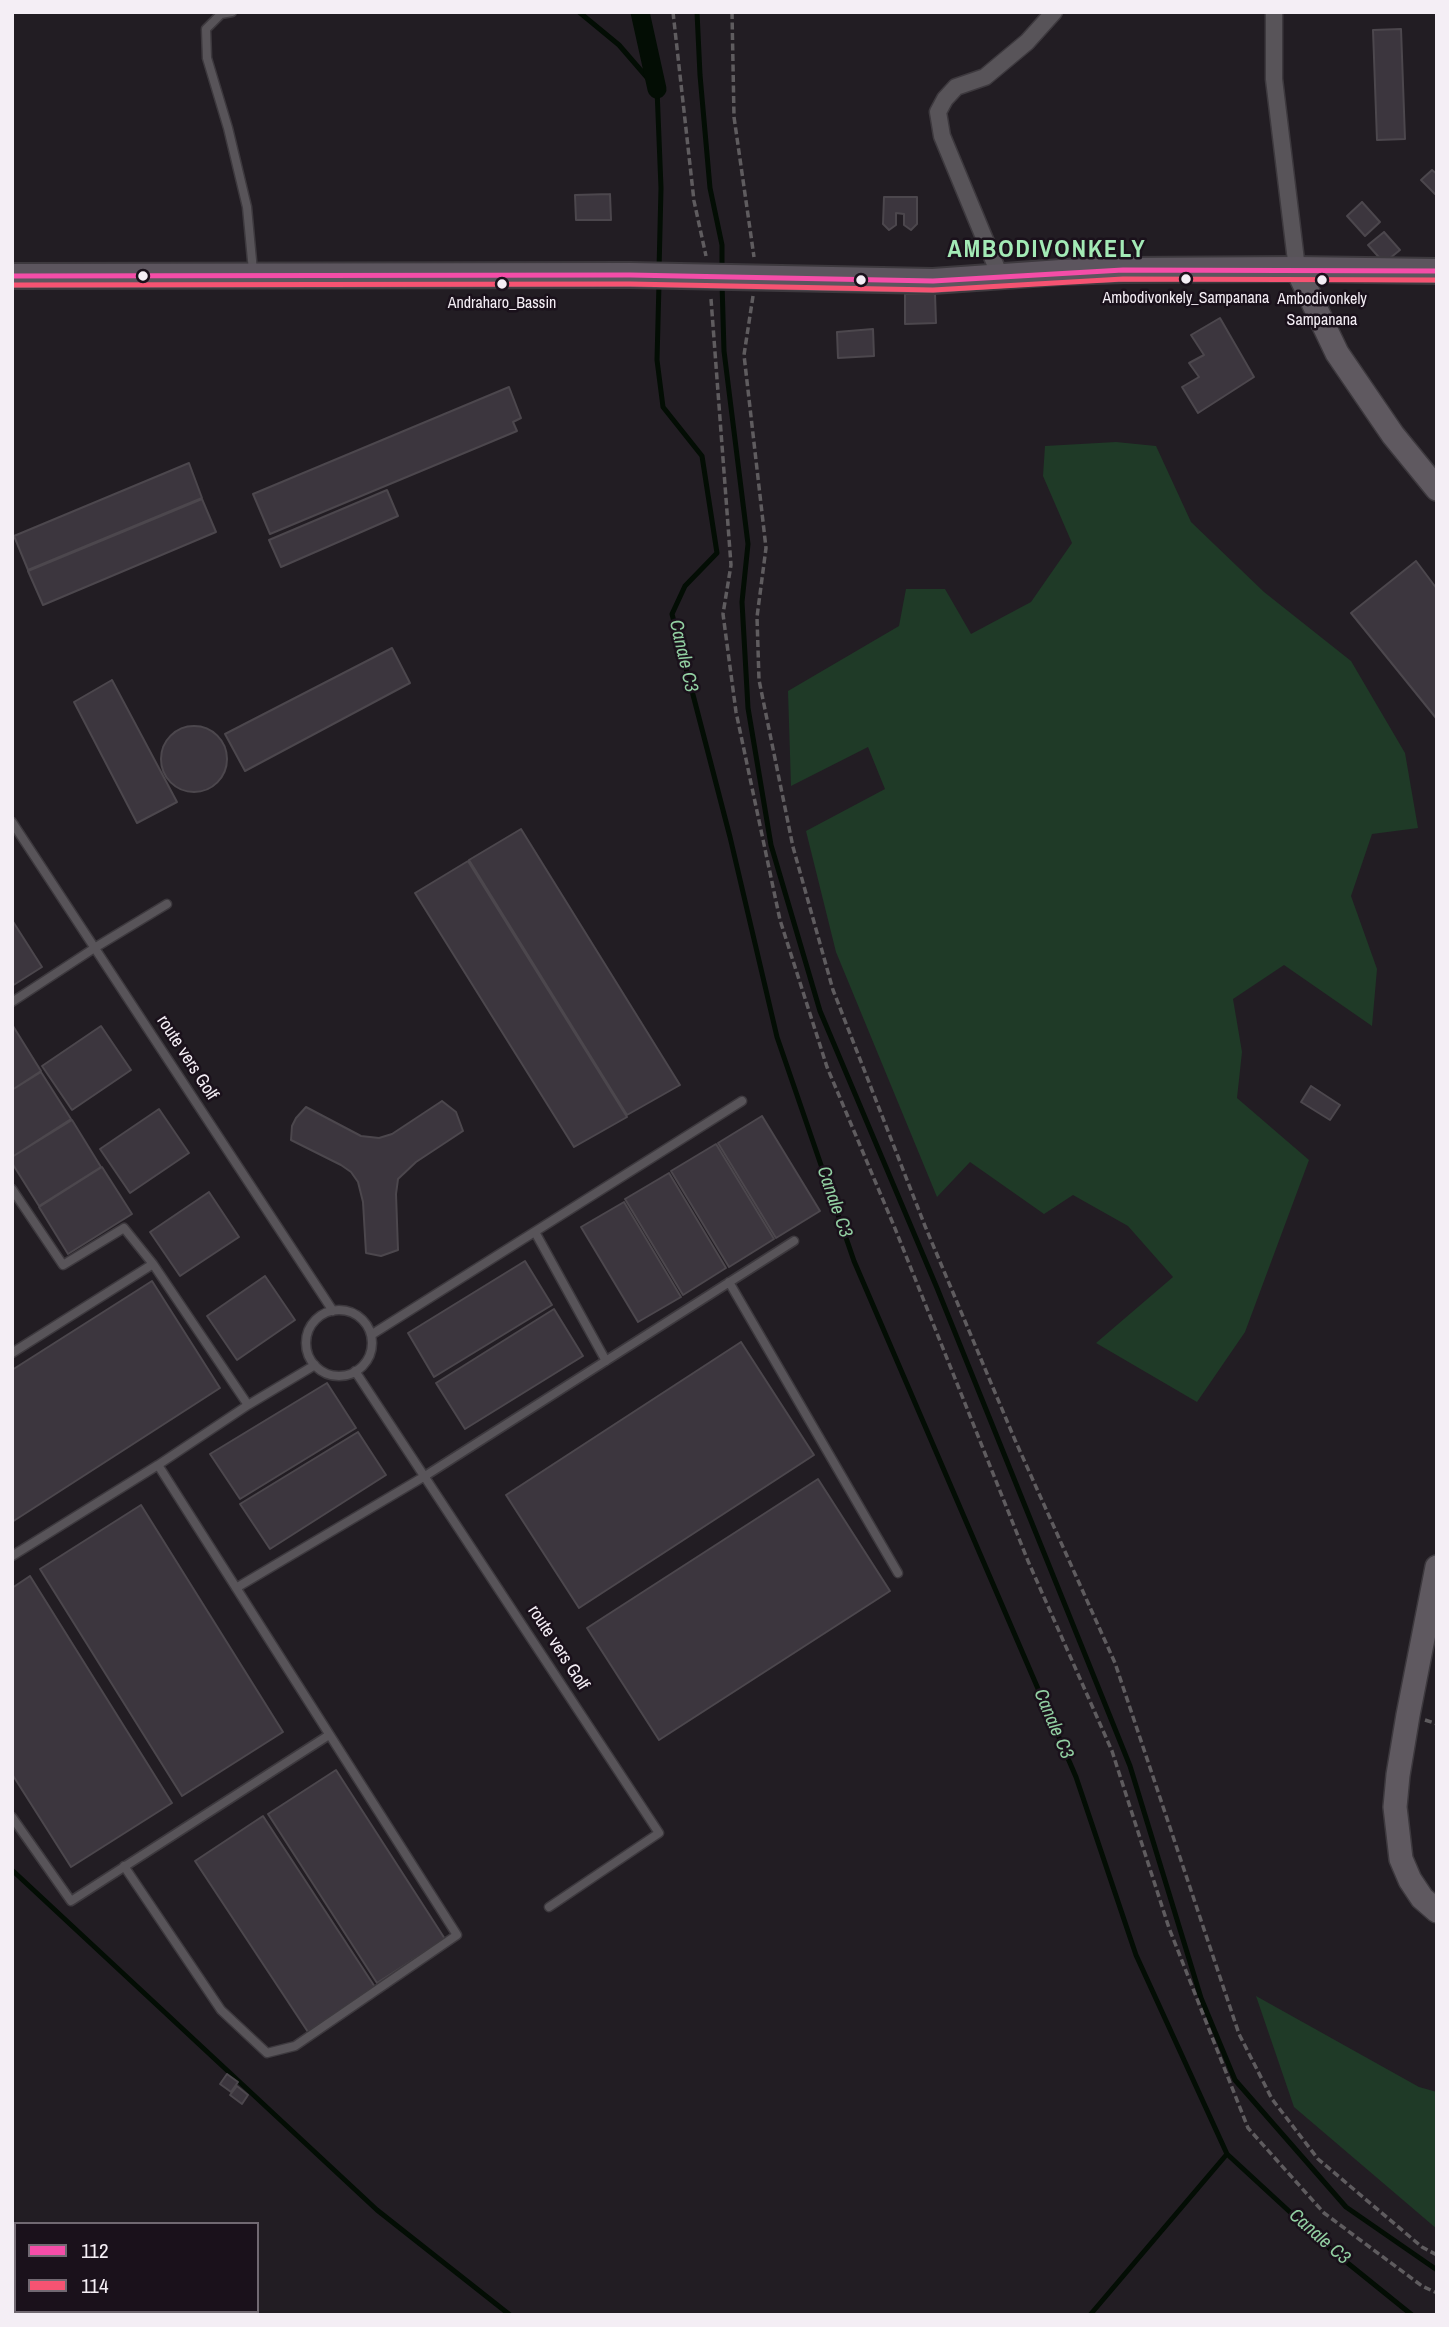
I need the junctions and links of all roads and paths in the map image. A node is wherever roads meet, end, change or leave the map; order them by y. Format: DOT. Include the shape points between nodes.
graph roads {
  1 [pos="232,12"];
  2 [pos="673,12"];
  3 [pos="732,12"];
  4 [pos="1054,12"];
  5 [pos="1274,12"];
  6 [pos="1297,269"];
  7 [pos="1437,271"];
  8 [pos="12,276"];
  9 [pos="709,276"];
  10 [pos="756,276"];
  11 [pos="1000,276"];
  12 [pos="254,277"];
  13 [pos="1437,489"];
  14 [pos="12,822"];
  15 [pos="167,904"];
  16 [pos="96,947"];
  17 [pos="12,1002"];
  18 [pos="742,1101"];
  19 [pos="12,1189"];
  20 [pos="535,1231"];
  21 [pos="794,1241"];
  22 [pos="153,1264"];
  23 [pos="729,1282"];
  24 [pos="333,1311"];
  25 [pos="371,1335"];
  26 [pos="12,1353"];
  27 [pos="606,1361"];
  28 [pos="315,1365"];
  29 [pos="355,1371"];
  30 [pos="248,1405"];
  31 [pos="158,1465"];
  32 [pos="425,1476"];
  33 [pos="12,1556"];
  34 [pos="1437,1567"];
  35 [pos="898,1573"];
  36 [pos="236,1588"];
  37 [pos="329,1735"];
  38 [pos="12,1817"];
  39 [pos="124,1866"];
  40 [pos="549,1907"];
  41 [pos="1437,1911"];
  42 [pos="1437,2255"];
  43 [pos="1437,2293"];
  1 -- 12 [label="lane" via="221,14 206,29 207,58 247,207"];
  2 -- 9 [label="path" via="694,201"];
  3 -- 10 [label="path" via="734,117"];
  4 -- 11 [label="street" via="985,77 956,87 938,112 942,136"];
  5 -- 6 [label="street" via="1274,79"];
  6 -- 7 [label="main road"];
  6 -- 11 [label="main road"];
  6 -- 13 [label="main road" via="1337,353"];
  8 -- 12 [label="main road"];
  9 -- 10 [label="main road"];
  9 -- 12 [label="main road"];
  9 -- 43 [label="path" via="731,565 723,614 736,712 780,920 827,1066 1028,1562 1112,1751 1169,1928 1248,2127 1324,2213"];
  10 -- 11 [label="main road" via="933,281"];
  10 -- 42 [label="path" via="744,355 766,548 757,617 759,680 793,847 833,990 925,1226 1115,1663 1239,2034 1272,2099 1318,2159"];
  14 -- 16 [label="lane, route vers Golf"];
  15 -- 16 [label="lane"];
  16 -- 17 [label="lane"];
  16 -- 24 [label="lane, route vers Golf"];
  18 -- 20 [label="lane"];
  19 -- 22 [label="lane" via="63,1265 124,1228"];
  20 -- 25 [label="lane"];
  20 -- 27 [label="lane"];
  21 -- 23 [label="lane"];
  22 -- 26 [label="lane"];
  22 -- 30 [label="lane"];
  23 -- 27 [label="lane"];
  23 -- 35 [label="lane"];
  24 -- 25 [label="lane" via="355,1314"];
  24 -- 28 [label="lane" via="315,1319 310,1329 307,1350"];
  25 -- 29 [label="lane" via="370,1354"];
  27 -- 32 [label="lane"];
  28 -- 29 [label="lane" via="333,1375"];
  28 -- 30 [label="lane"];
  29 -- 32 [label="lane, route vers Golf"];
  30 -- 31 [label="lane"];
  31 -- 33 [label="lane"];
  31 -- 36 [label="lane"];
  32 -- 36 [label="lane"];
  32 -- 40 [label="lane, route vers Golf" via="659,1833"];
  34 -- 41 [label="main road" via="1395,1807 1401,1859 1422,1898"];
  36 -- 37 [label="lane"];
  37 -- 39 [label="lane"];
  37 -- 39 [label="lane" via="457,1936 295,2046 267,2053 221,2010"];
  38 -- 39 [label="lane" via="71,1900"];
}
